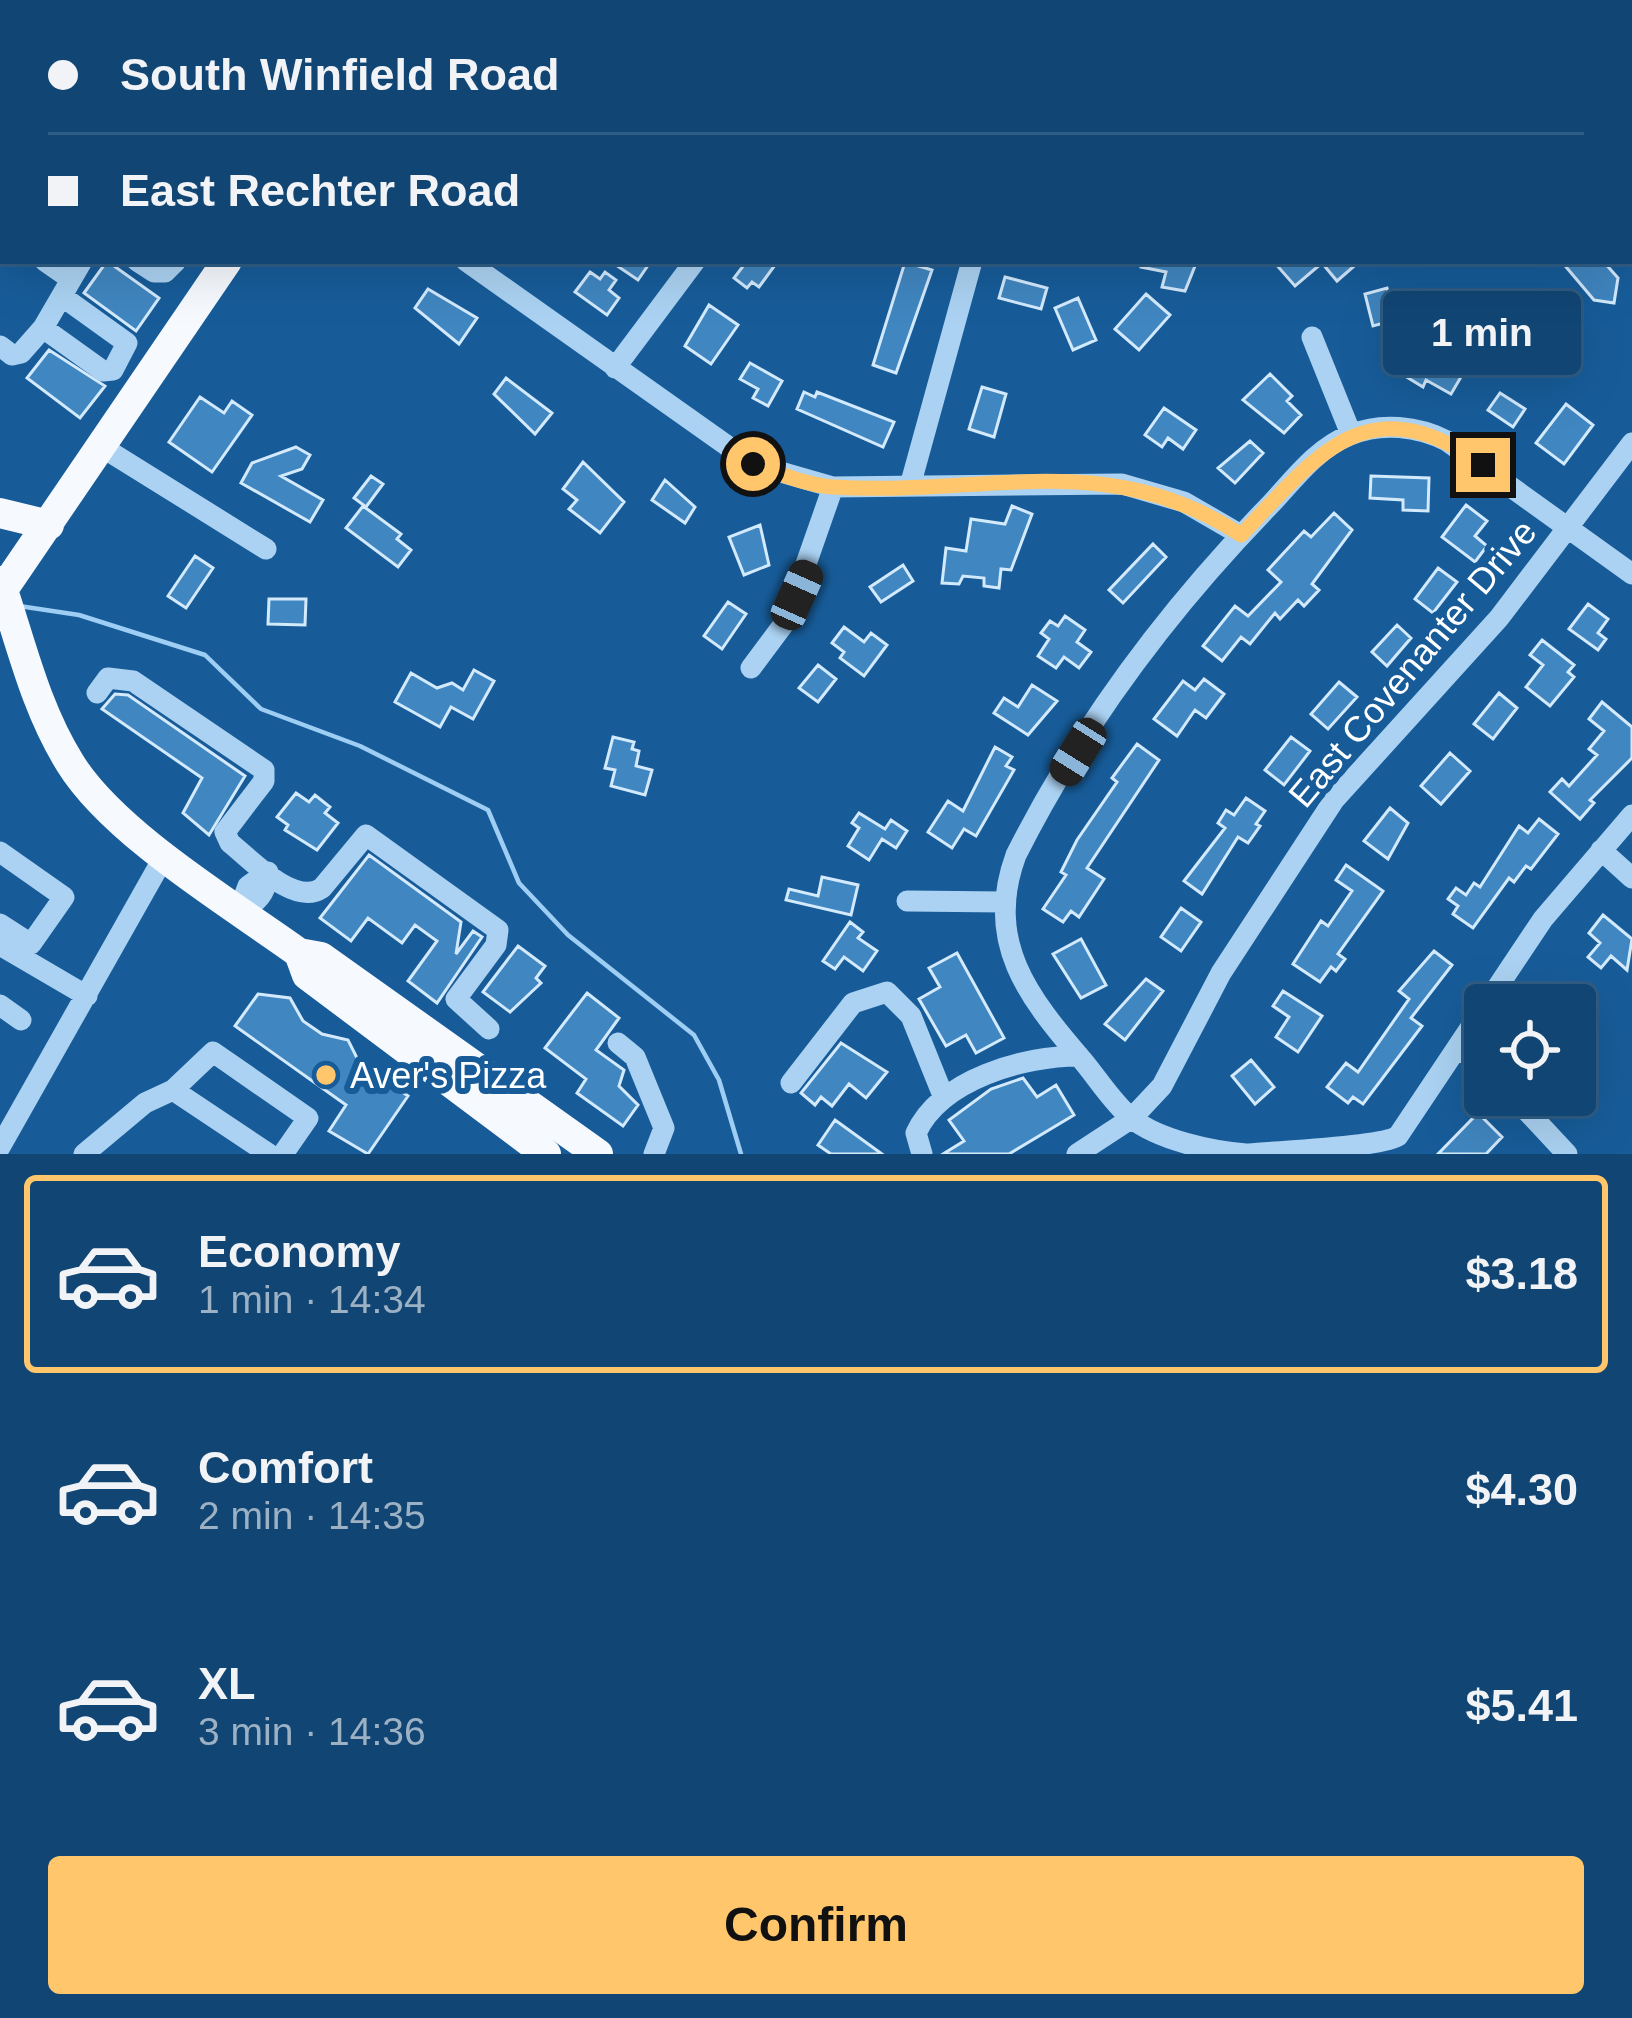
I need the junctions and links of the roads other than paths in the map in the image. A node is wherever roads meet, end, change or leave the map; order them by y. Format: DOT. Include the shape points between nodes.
graph roads {
  1 [pos="142,264"];
  2 [pos="173,264"];
  3 [pos="223,264"];
  4 [pos="470,264"];
  5 [pos="693,264"];
  6 [pos="971,264"];
  7 [pos="72,279"];
  8 [pos="37,336"];
  9 [pos="1312,337"];
  10 [pos="0,346"];
  11 [pos="615,368"];
  12 [pos="1351,434"];
  13 [pos="1632,443"];
  14 [pos="102,447"];
  15 [pos="910,486"];
  16 [pos="833,487"];
  17 [pos="0,513"];
  18 [pos="49,525"];
  19 [pos="1568,527"];
  20 [pos="1241,535"];
  21 [pos="266,549"];
  22 [pos="1632,574"];
  23 [pos="2,587"];
  24 [pos="751,668"];
  25 [pos="0,677"];
  26 [pos="31,683"];
  27 [pos="97,693"];
  28 [pos="1632,815"];
  29 [pos="1601,850"];
  30 [pos="0,852"];
  31 [pos="165,855"];
  32 [pos="268,872"];
  33 [pos="1632,878"];
  34 [pos="907,901"];
  35 [pos="1004,902"];
  36 [pos="238,910"];
  37 [pos="0,924"];
  38 [pos="0,946"];
  39 [pos="87,996"];
  40 [pos="0,1005"];
  41 [pos="21,1020"];
  42 [pos="489,1029"];
  43 [pos="618,1043"];
  44 [pos="1459,1046"];
  45 [pos="1464,1051"];
  46 [pos="1079,1056"];
  47 [pos="791,1083"];
  48 [pos="173,1090"];
  49 [pos="944,1098"];
  50 [pos="1532,1116"];
  51 [pos="1132,1118"];
  52 [pos="529,1144"];
  53 [pos="0,1148"];
  54 [pos="1330,1149"];
  55 [pos="83,1154"];
  56 [pos="268,1154"];
  57 [pos="283,1154"];
  58 [pos="598,1154"];
  59 [pos="654,1154"];
  60 [pos="922,1154"];
  61 [pos="1077,1154"];
  62 [pos="1248,1154"];
  63 [pos="1567,1154"];
  1 -- 2 [label="street" via="154,272"];
  3 -- 14 [label="main road"];
  4 -- 11 [label="street"];
  5 -- 11 [label="street"];
  6 -- 15 [label="street"];
  7 -- 8 [label="street"];
  7 -- 8 [label="street" via="127,343 126,353 107,373"];
  8 -- 10 [label="street" via="12,356"];
  9 -- 12 [label="street"];
  11 -- 16 [label="street" via="738,456"];
  12 -- 19 [label="street" via="1405,428 1440,437"];
  12 -- 20 [label="street" via="1314,458"];
  13 -- 19 [label="street, East Covenanter Drive"];
  14 -- 18 [label="main road"];
  14 -- 21 [label="street"];
  15 -- 16 [label="street"];
  15 -- 20 [label="street" via="1122,484 1184,502"];
  16 -- 24 [label="street" via="786,621"];
  17 -- 18 [label="main road"];
  18 -- 23 [label="main road"];
  19 -- 22 [label="street"];
  19 -- 51 [label="street, East Covenanter Drive" via="1499,618 1334,800 1220,973 1162,1086"];
  20 -- 35 [label="street" via="1142,650 1022,842"];
  23 -- 26 [label="main road"];
  25 -- 26 [label="main road"];
  26 -- 31 [label="main road" via="71,765 101,803"];
  27 -- 32 [label="street" via="108,678 134,680 263,770 264,781 225,832"];
  28 -- 29 [label="street"];
  29 -- 33 [label="street"];
  29 -- 44 [label="street" via="1543,919"];
  30 -- 37 [label="street" via="64,897 31,944"];
  31 -- 36 [label="main road"];
  31 -- 39 [label="street"];
  32 -- 36 [label="street" via="248,886"];
  32 -- 42 [label="street" via="313,894 361,835 374,838 498,930 456,999"];
  34 -- 35 [label="street"];
  35 -- 46 [label="street" via="1017,976"];
  36 -- 52 [label="main road" via="298,953 307,975"];
  38 -- 39 [label="street"];
  39 -- 53 [label="street"];
  40 -- 41 [label="street"];
  43 -- 59 [label="street" via="634,1057 664,1128"];
  44 -- 45 [label="street"];
  44 -- 54 [label="street" via="1397,1136"];
  46 -- 49 [label="street" via="1031,1059"];
  46 -- 51 [label="street"];
  47 -- 49 [label="street" via="853,1004 887,992 910,1016"];
  48 -- 55 [label="street"];
  48 -- 56 [label="street"];
  48 -- 57 [label="street" via="214,1052 308,1118"];
  49 -- 60 [label="street" via="916,1132"];
  50 -- 63 [label="street"];
  51 -- 61 [label="street, East Covenanter Drive"];
  51 -- 62 [label="street" via="1184,1141"];
  52 -- 58 [label="main road"];
  54 -- 62 [label="street"];
}
